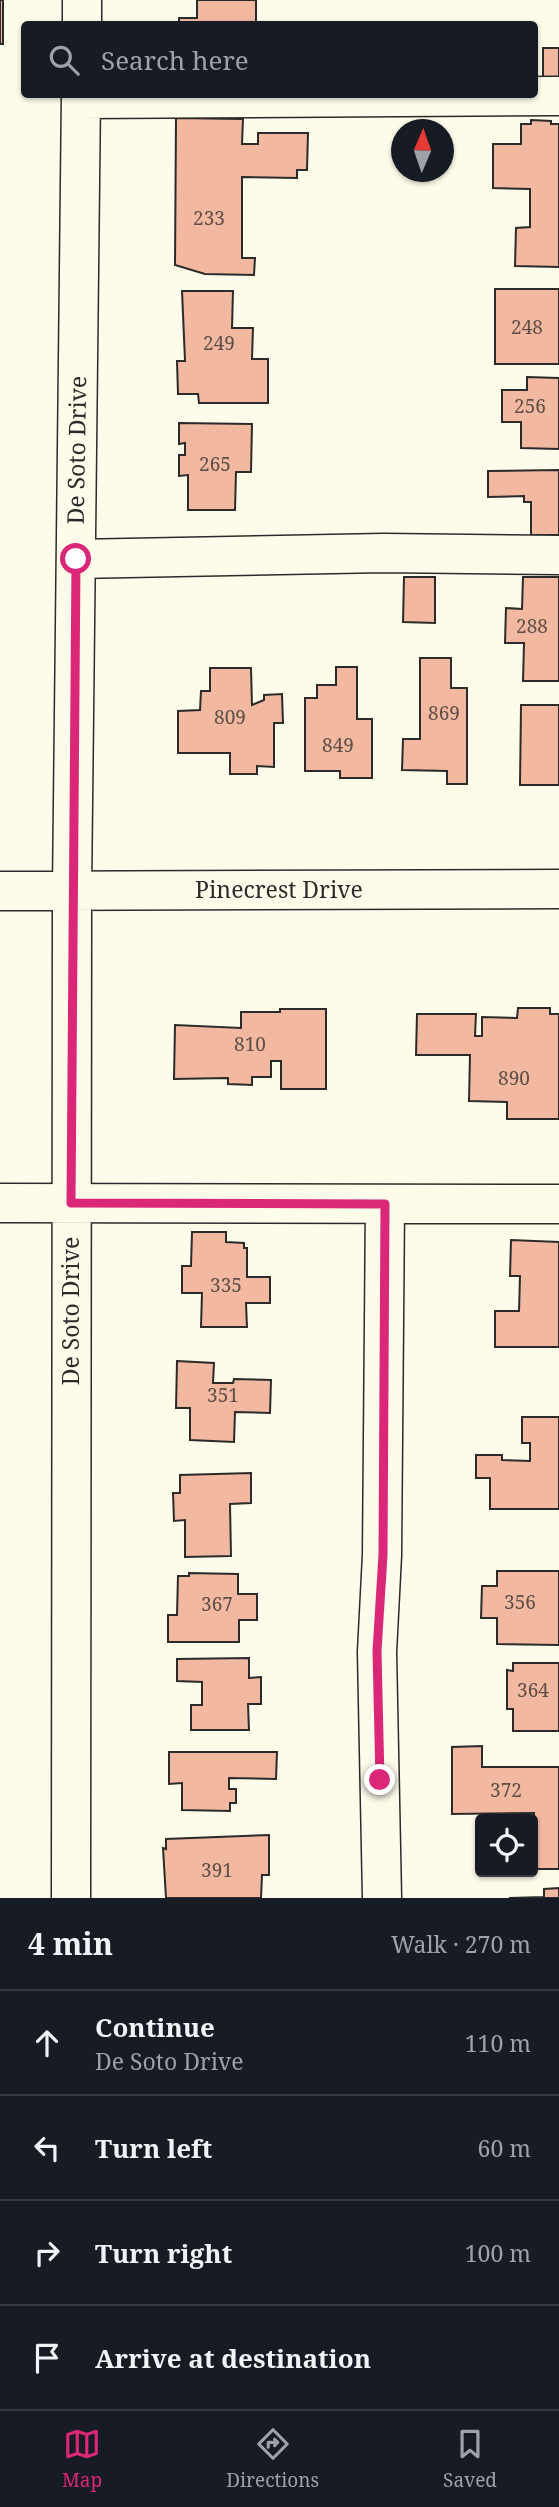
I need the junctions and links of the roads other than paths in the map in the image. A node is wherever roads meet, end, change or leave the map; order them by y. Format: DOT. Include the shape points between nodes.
graph roads {
  1 [pos="82,0"];
  2 [pos="82,21"];
  3 [pos="538,96"];
  4 [pos="559,96"];
  5 [pos="81,98"];
  6 [pos="559,555"];
  7 [pos="76,559"];
  8 [pos="559,889"];
  9 [pos="0,891"];
  10 [pos="72,891"];
  11 [pos="0,1203"];
  12 [pos="71,1203"];
  13 [pos="385,1204"];
  14 [pos="559,1204"];
  15 [pos="71,1898"];
  16 [pos="382,1898"];
  1 -- 2 [label="street"];
  3 -- 4 [label="street"];
  5 -- 7 [label="street, De Soto Drive"];
  6 -- 7 [label="street"];
  7 -- 10 [label="street, De Soto Drive"];
  8 -- 10 [label="street, Pinecrest Drive"];
  9 -- 10 [label="street, Pinecrest Drive"];
  10 -- 12 [label="street, De Soto Drive"];
  11 -- 12 [label="street"];
  12 -- 13 [label="street"];
  12 -- 15 [label="street, De Soto Drive"];
  13 -- 14 [label="street"];
  13 -- 16 [label="street" via="383,1555 377,1651"];
}
